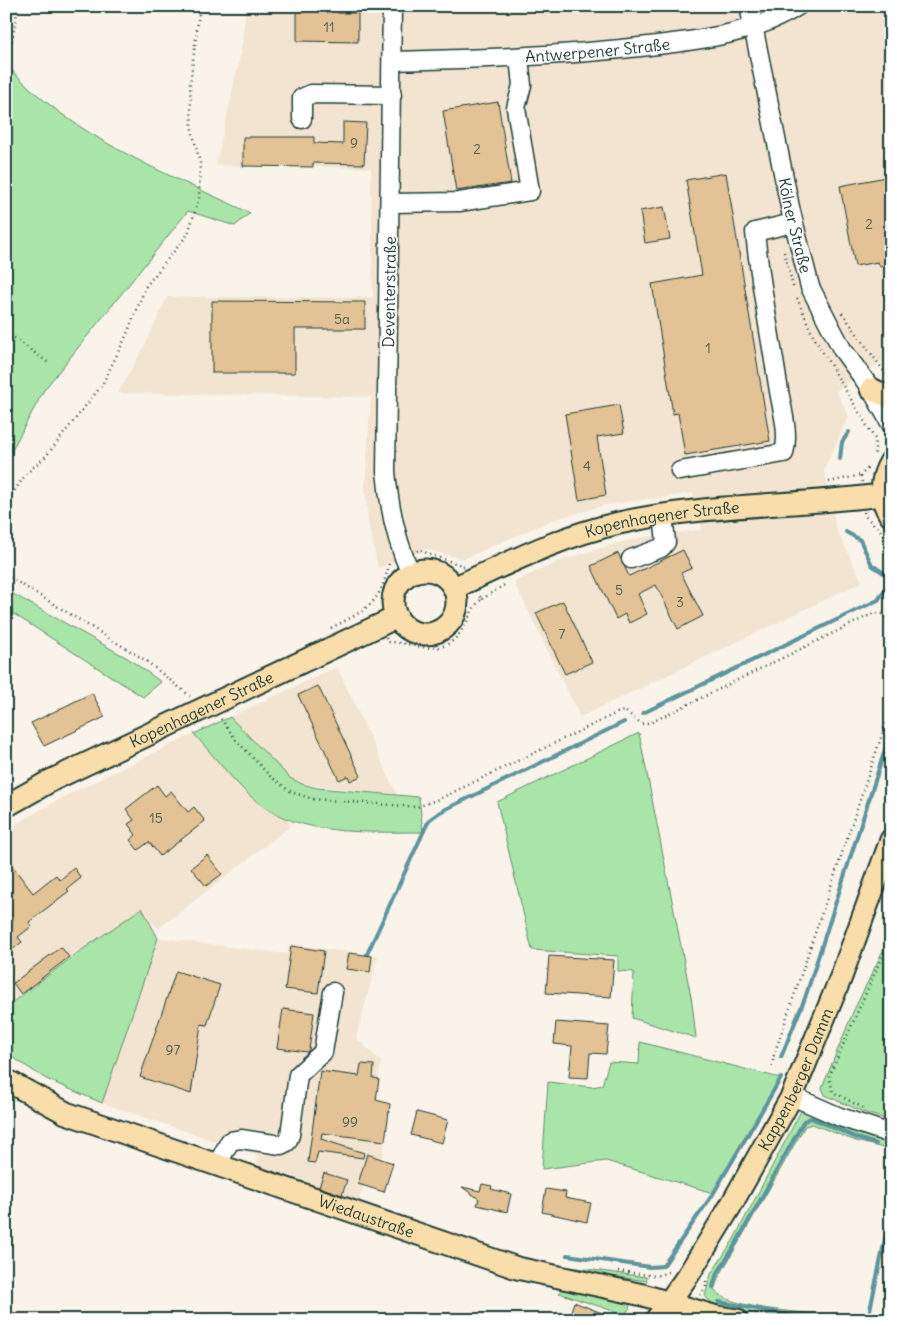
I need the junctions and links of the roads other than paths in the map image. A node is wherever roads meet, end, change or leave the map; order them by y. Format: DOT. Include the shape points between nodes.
graph roads {
  1 [pos="392,6"];
  2 [pos="749,6"];
  3 [pos="798,6"];
  4 [pos="754,26"];
  5 [pos="519,58"];
  6 [pos="392,61"];
  7 [pos="392,95"];
  8 [pos="302,119"];
  9 [pos="390,203"];
  10 [pos="793,223"];
  11 [pos="871,389"];
  12 [pos="891,398"];
  13 [pos="891,424"];
  14 [pos="891,461"];
  15 [pos="680,471"];
  16 [pos="882,495"];
  17 [pos="663,515"];
  18 [pos="891,516"];
  19 [pos="630,559"];
  20 [pos="407,566"];
  21 [pos="463,584"];
  22 [pos="389,621"];
  23 [pos="6,806"];
  24 [pos="891,840"];
  25 [pos="333,992"];
  26 [pos="6,1080"];
  27 [pos="792,1096"];
  28 [pos="891,1134"];
  29 [pos="217,1165"];
  30 [pos="669,1303"];
  31 [pos="656,1320"];
  32 [pos="737,1320"];
  1 -- 6 [label="street, Deventerstraße"];
  2 -- 4 [label="street, Kölner Straße"];
  3 -- 4 [label="street, Antwerpener Straße"];
  4 -- 5 [label="street, Antwerpener Straße" via="679,42"];
  4 -- 10 [label="street, Kölner Straße"];
  5 -- 6 [label="street, Antwerpener Straße"];
  5 -- 9 [label="street" via="522,85 516,108 530,191 459,202"];
  6 -- 7 [label="street, Deventerstraße"];
  7 -- 8 [label="street" via="311,94 302,98"];
  7 -- 9 [label="street, Deventerstraße"];
  9 -- 20 [label="street, Deventerstraße" via="386,471 391,513"];
  10 -- 11 [label="street, Kölner Straße" via="813,294 842,349"];
  10 -- 15 [label="street" via="755,232 782,410 784,453"];
  11 -- 12 [label="main road"];
  11 -- 13 [label="street, Kölner Straße"];
  14 -- 16 [label="main road" via="882,481"];
  16 -- 17 [label="main road, Kopenhagener Straße"];
  16 -- 18 [label="main road"];
  17 -- 19 [label="street" via="666,542 661,548"];
  17 -- 21 [label="main road, Kopenhagener Straße" via="569,537"];
  20 -- 21 [label="main road" via="432,571 449,581"];
  20 -- 22 [label="main road" via="394,593"];
  21 -- 22 [label="main road" via="452,620 439,630 424,634"];
  22 -- 23 [label="main road, Kopenhagener Straße" via="52,780"];
  24 -- 27 [label="main road, Kappenberger Damm" via="838,986"];
  25 -- 29 [label="street" via="323,1052 298,1075 287,1142 282,1145 241,1139 230,1141"];
  26 -- 29 [label="main road, Wiedaustraße" via="66,1113"];
  27 -- 28 [label="street"];
  27 -- 30 [label="main road, Kappenberger Damm" via="730,1208"];
  29 -- 30 [label="main road, Wiedaustraße" via="517,1268"];
  30 -- 31 [label="main road, Kappenberger Damm"];
  30 -- 32 [label="main road, Wiedaustraße"];
}
